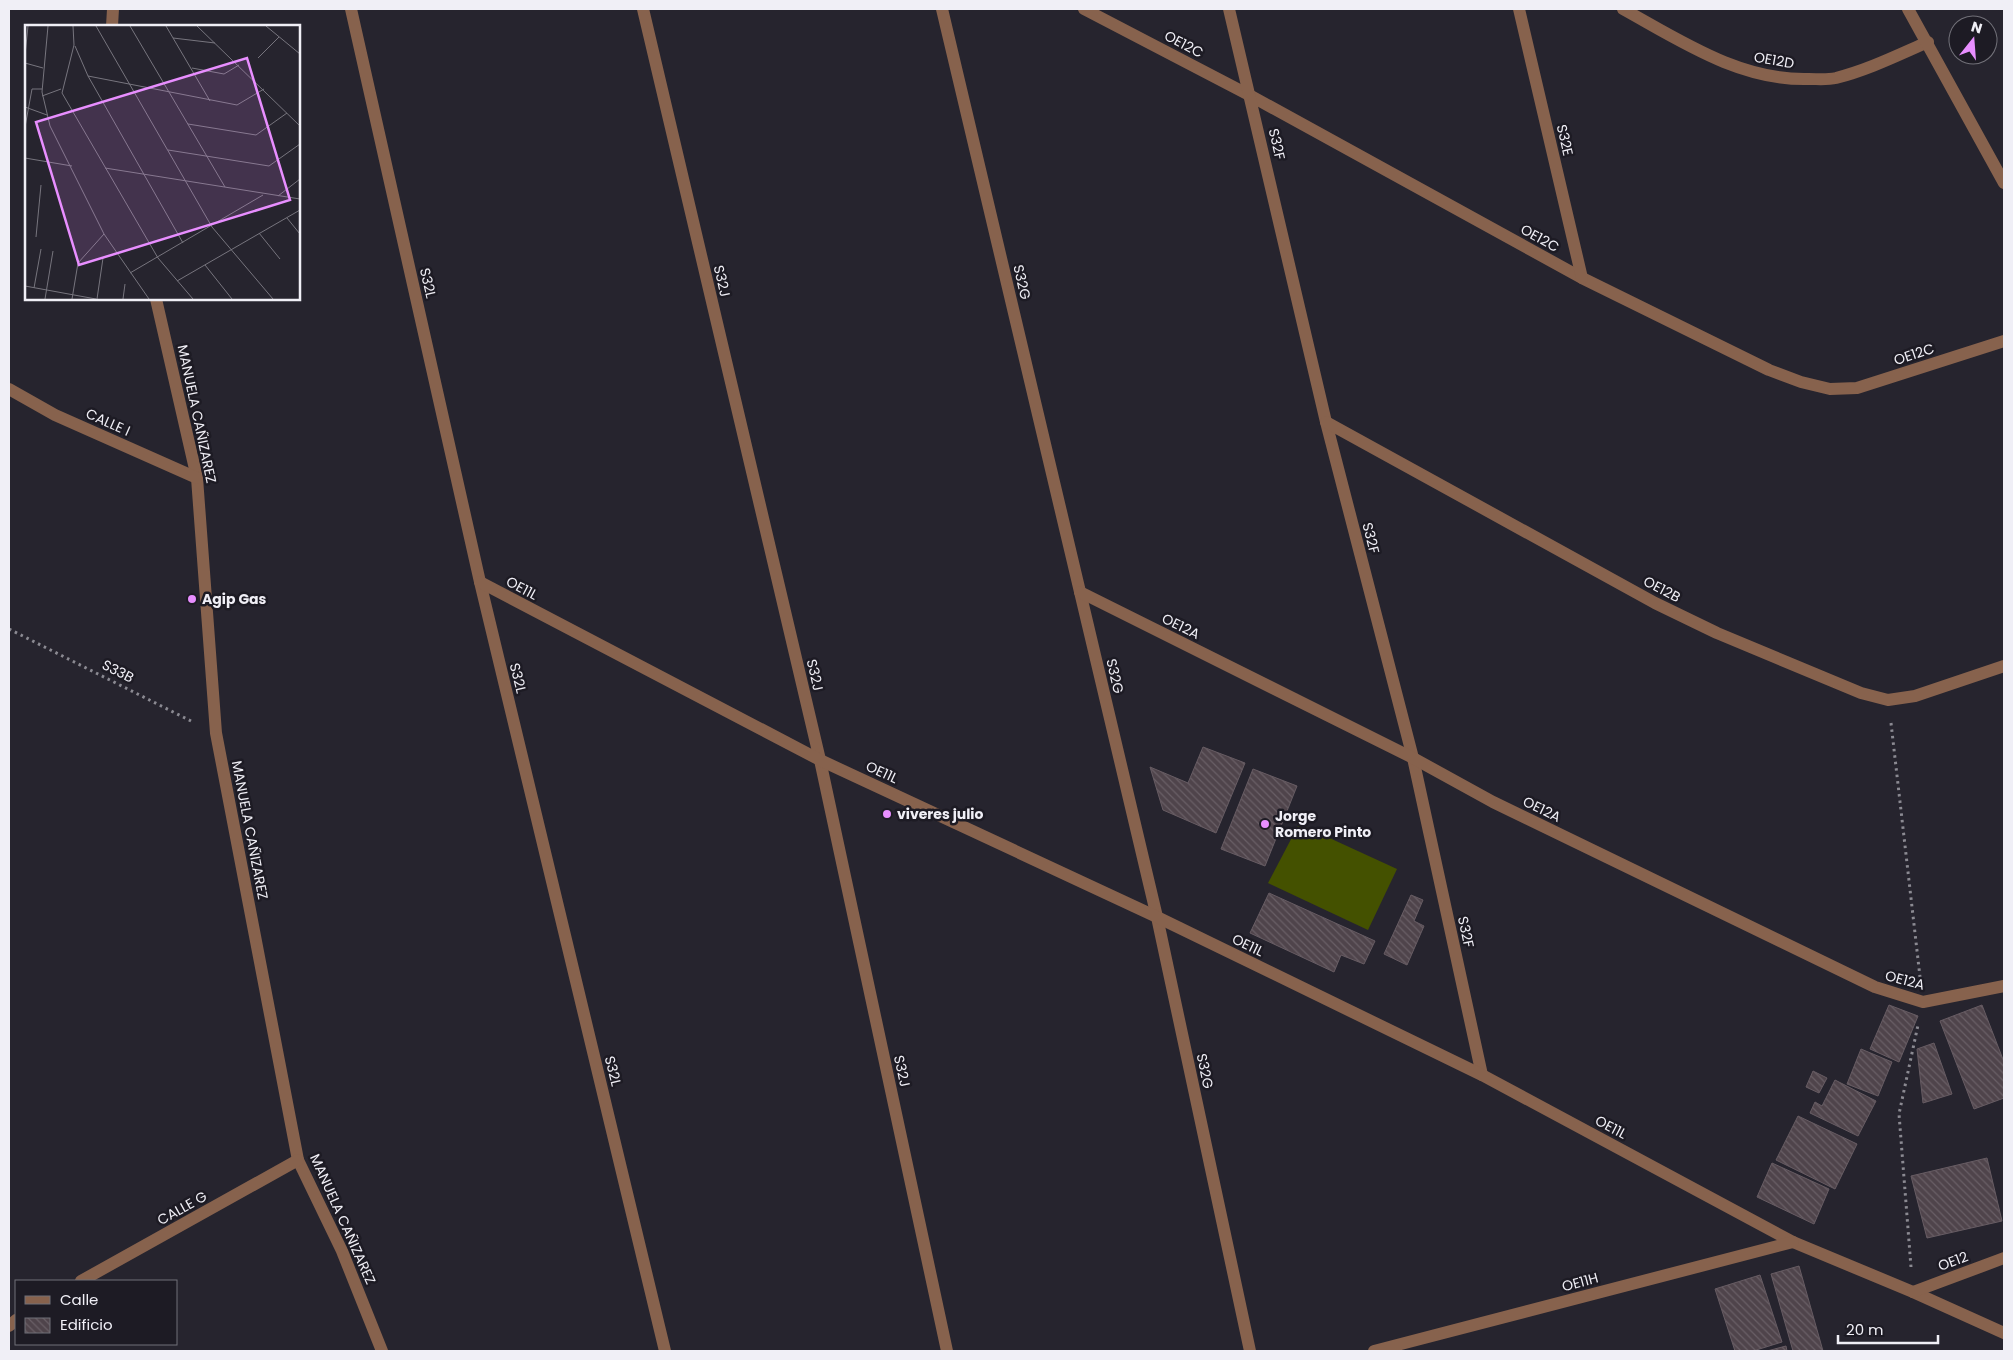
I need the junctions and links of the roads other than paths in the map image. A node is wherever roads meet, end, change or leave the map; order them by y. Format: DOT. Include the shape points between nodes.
graph roads {
  1 [pos="113,9"];
  2 [pos="350,9"];
  3 [pos="642,9"];
  4 [pos="942,9"];
  5 [pos="1084,9"];
  6 [pos="1229,9"];
  7 [pos="1519,9"];
  8 [pos="1623,9"];
  9 [pos="1908,9"];
  10 [pos="112,25"];
  11 [pos="1928,42"];
  12 [pos="1251,96"];
  13 [pos="2004,183"];
  14 [pos="1582,278"];
  15 [pos="156,300"];
  16 [pos="2004,341"];
  17 [pos="9,389"];
  18 [pos="1326,422"];
  19 [pos="197,478"];
  20 [pos="480,582"];
  21 [pos="1080,592"];
  22 [pos="2004,666"];
  23 [pos="1413,758"];
  24 [pos="820,760"];
  25 [pos="1157,917"];
  26 [pos="2004,986"];
  27 [pos="1482,1074"];
  28 [pos="298,1160"];
  29 [pos="1793,1242"];
  30 [pos="2004,1258"];
  31 [pos="83,1280"];
  32 [pos="1913,1292"];
  33 [pos="2004,1333"];
  34 [pos="382,1351"];
  35 [pos="665,1351"];
  36 [pos="947,1351"];
  37 [pos="1250,1351"];
  38 [pos="1374,1351"];
  1 -- 10 [label="street"];
  2 -- 20 [label="street, S32L"];
  3 -- 24 [label="street, S32J"];
  4 -- 21 [label="street, S32G"];
  5 -- 12 [label="street, OE12C"];
  6 -- 12 [label="street, S32F"];
  7 -- 14 [label="street, S32E"];
  8 -- 11 [label="street, OE12D" via="1707,55 1771,77 1833,78 1862,70"];
  9 -- 11 [label="street"];
  11 -- 13 [label="street"];
  12 -- 14 [label="street, OE12C"];
  12 -- 18 [label="street, S32F"];
  14 -- 16 [label="street, OE12C" via="1769,370 1830,389 1857,388"];
  15 -- 19 [label="street, MANUELA CAÑIZAREZ"];
  17 -- 19 [label="street, CALLE I" via="55,415"];
  18 -- 22 [label="street, OE12B" via="1655,603 1717,633 1861,693 1888,700 1915,696"];
  18 -- 23 [label="street, S32F"];
  19 -- 28 [label="street, MANUELA CAÑIZAREZ" via="216,733"];
  20 -- 24 [label="street, OE11L"];
  20 -- 35 [label="street, S32L"];
  21 -- 23 [label="street, OE12A"];
  21 -- 25 [label="street, S32G"];
  23 -- 26 [label="street, OE12A" via="1493,802 1875,987 1923,1002"];
  23 -- 27 [label="street, S32F"];
  24 -- 25 [label="street, OE11L"];
  24 -- 36 [label="street, S32J"];
  25 -- 27 [label="street, OE11L"];
  25 -- 37 [label="street, S32G"];
  27 -- 29 [label="street, OE11L"];
  28 -- 31 [label="street, CALLE G"];
  28 -- 34 [label="street, MANUELA CAÑIZAREZ" via="342,1251"];
  29 -- 32 [label="street, OE11L"];
  29 -- 38 [label="street, OE11H"];
  30 -- 32 [label="street, OE12"];
  32 -- 33 [label="street, OE11L"];
}
